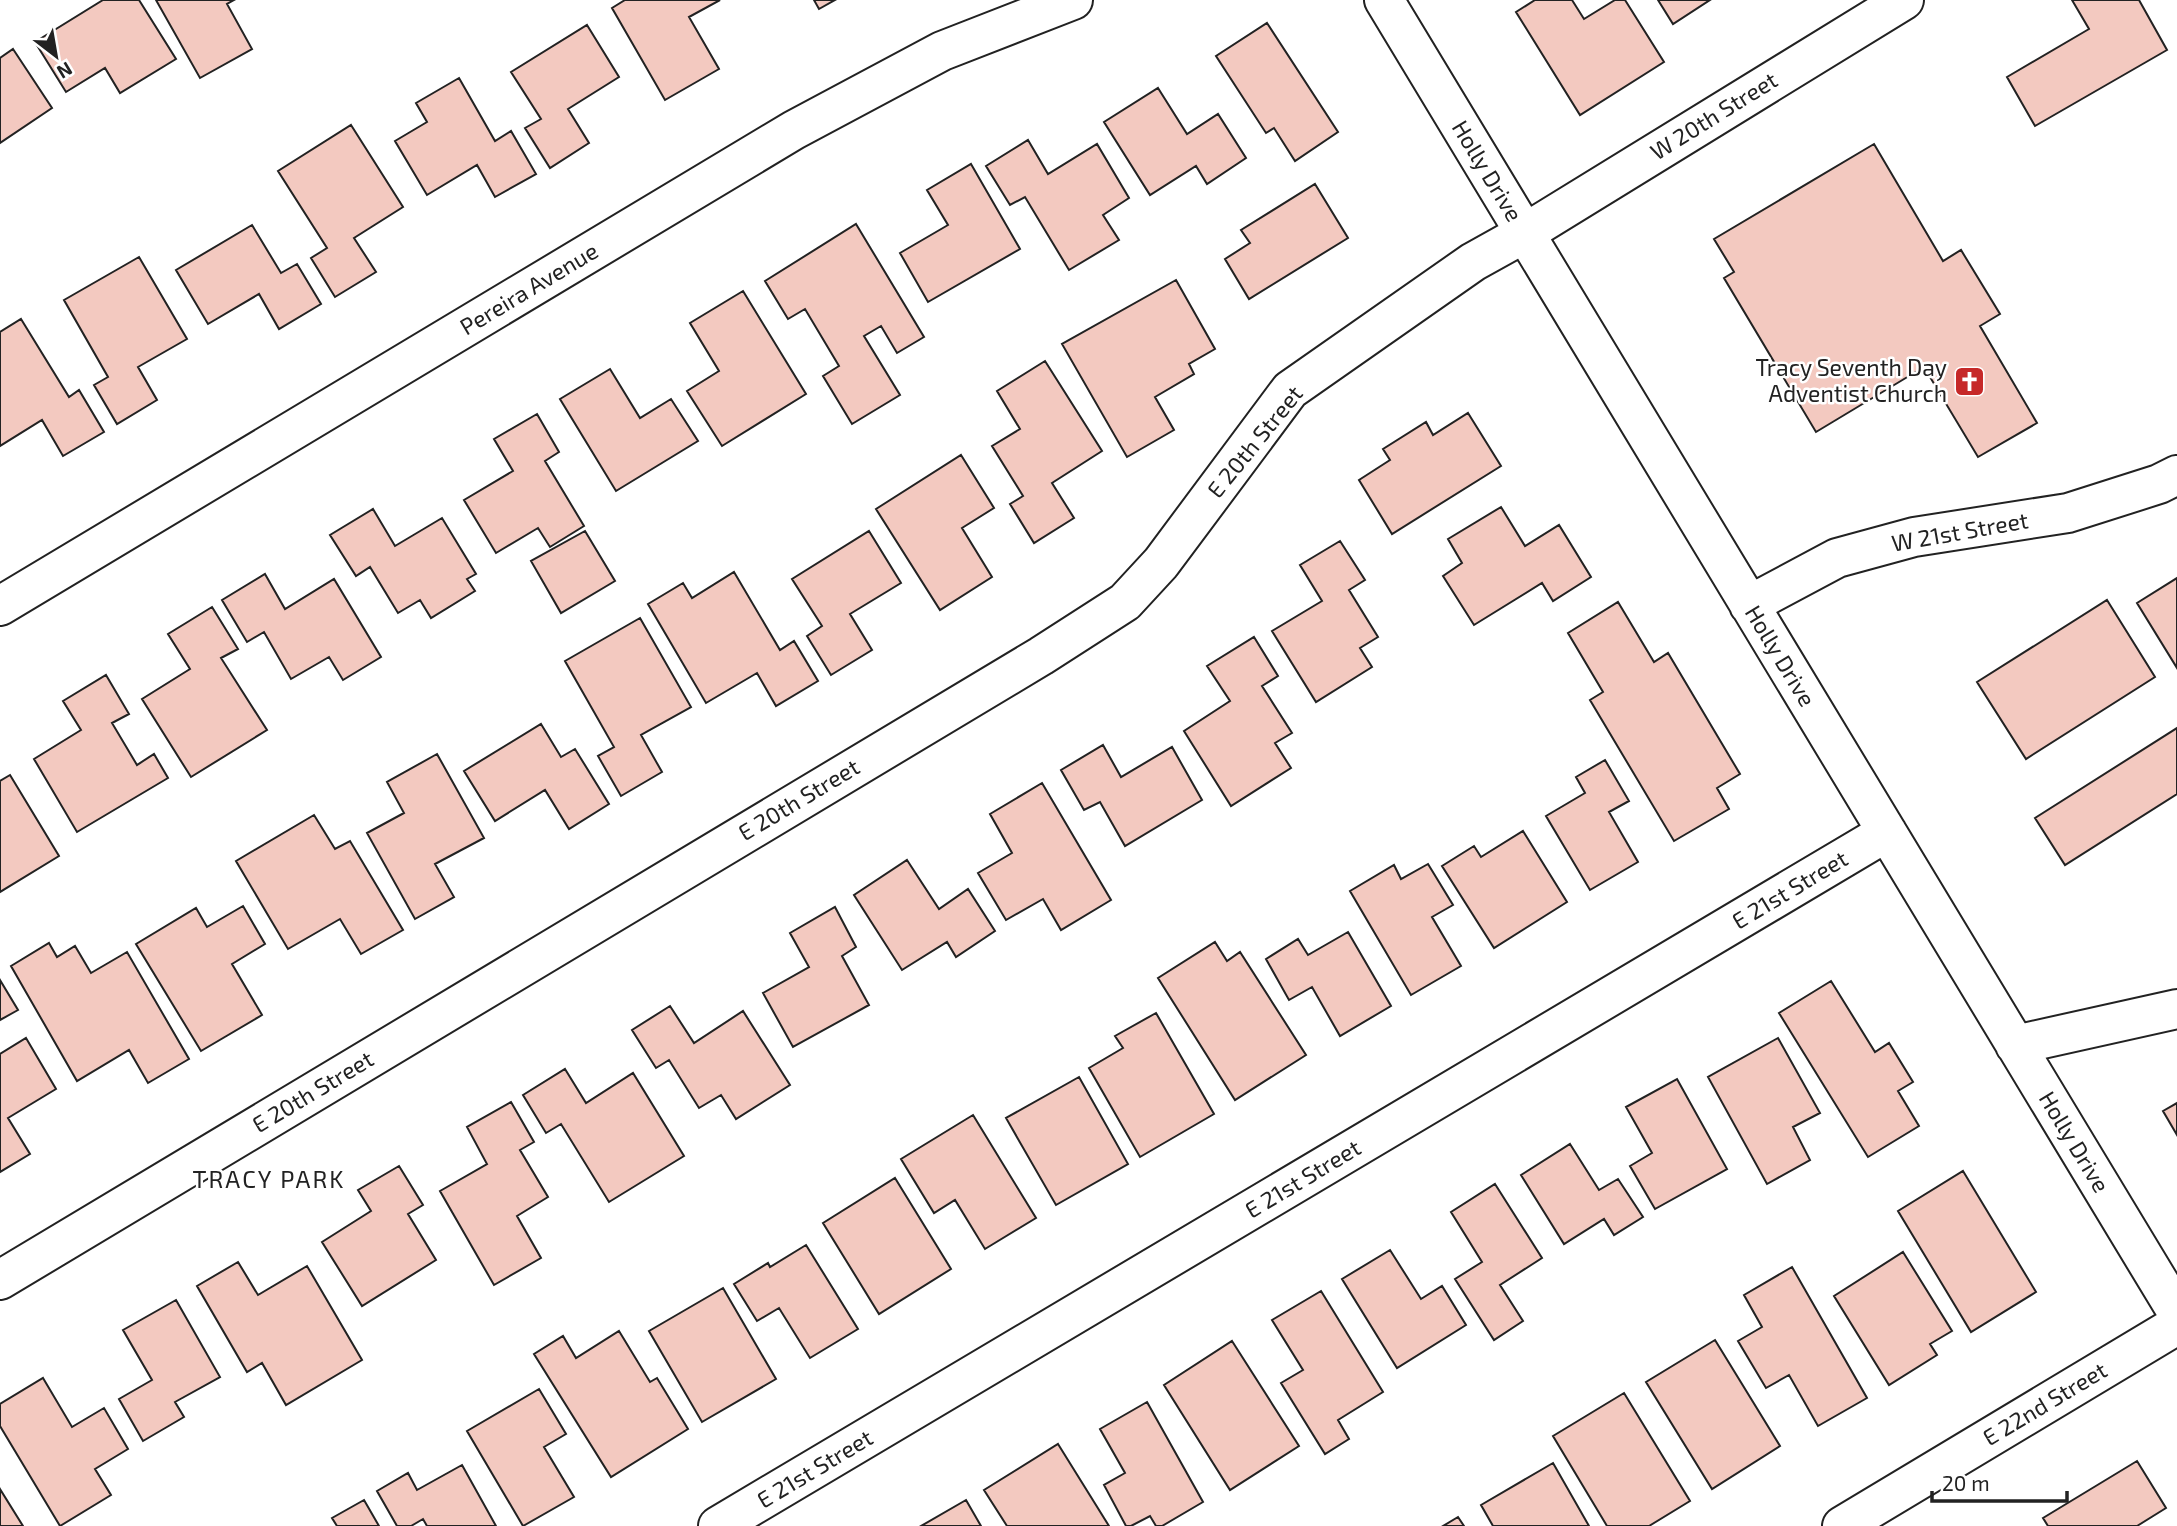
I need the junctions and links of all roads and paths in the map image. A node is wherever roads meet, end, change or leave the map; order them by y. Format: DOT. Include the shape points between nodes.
graph roads {
  1 [pos="1073,0"];
  2 [pos="1384,0"];
  3 [pos="1904,0"];
  4 [pos="1525,233"];
  5 [pos="2177,475"];
  6 [pos="1749,605"];
  7 [pos="0,606"];
  8 [pos="1887,832"];
  9 [pos="2177,1009"];
  10 [pos="2015,1045"];
  11 [pos="0,1280"];
  12 [pos="2177,1312"];
  13 [pos="2177,1325"];
  14 [pos="718,1526"];
  15 [pos="1842,1526"];
  1 -- 7 [label="street, Pereira Avenue" via="942,51 794,130"];
  2 -- 4 [label="street, Holly Drive"];
  3 -- 4 [label="street, W 20th Street"];
  4 -- 6 [label="street, Holly Drive"];
  4 -- 11 [label="street, E 20th Street" via="1473,262 1290,390 1161,563 1125,602"];
  5 -- 6 [label="street, W 21st Street" via="2068,513 1914,537 1837,558"];
  6 -- 8 [label="street, Holly Drive"];
  8 -- 10 [label="street, Holly Drive"];
  8 -- 14 [label="street, E 21st Street"];
  9 -- 10 [label="street"];
  10 -- 12 [label="street, Holly Drive"];
  13 -- 15 [label="street, E 22nd Street"];
}
